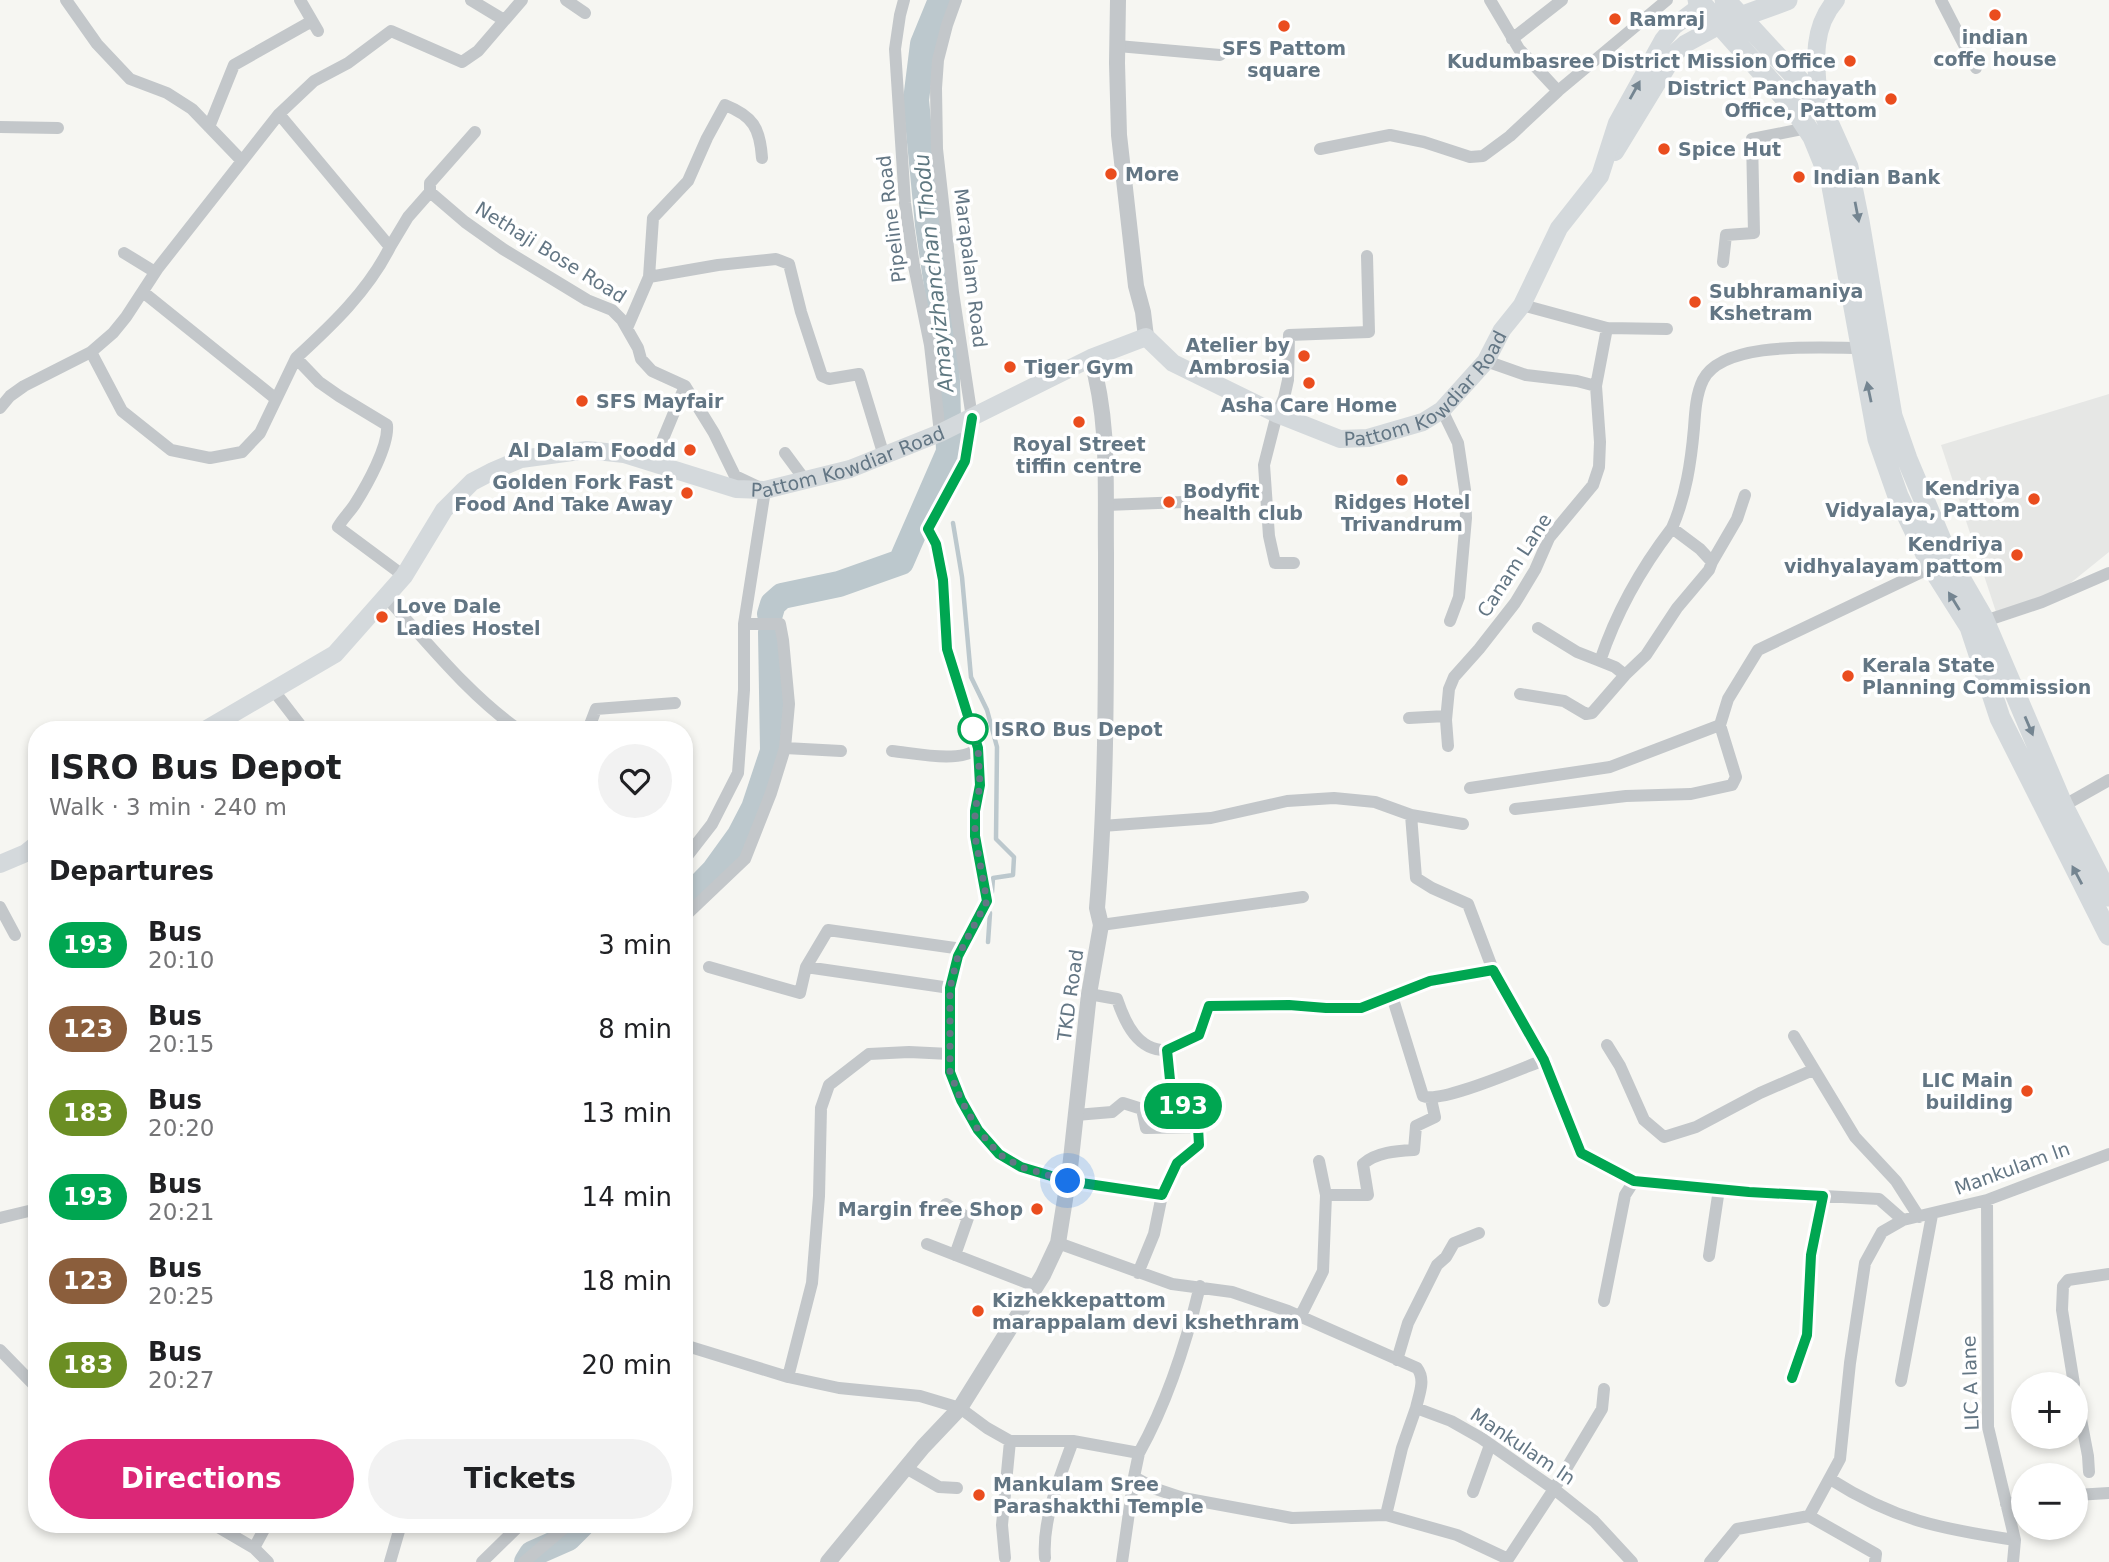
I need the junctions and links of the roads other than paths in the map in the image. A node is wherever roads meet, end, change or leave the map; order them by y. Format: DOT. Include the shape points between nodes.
graph roads {
  1 [pos="66,0"];
  2 [pos="300,0"];
  3 [pos="471,0"];
  4 [pos="522,0"];
  5 [pos="566,0"];
  6 [pos="904,0"];
  7 [pos="956,0"];
  8 [pos="1118,0"];
  9 [pos="1490,0"];
  10 [pos="1562,0"];
  11 [pos="1667,0"];
  12 [pos="1725,0"];
  13 [pos="1787,0"];
  14 [pos="1836,0"];
  15 [pos="1941,0"];
  16 [pos="1705,2"];
  17 [pos="585,13"];
  18 [pos="1741,16"];
  19 [pos="505,20"];
  20 [pos="1720,24"];
  21 [pos="1512,39"];
  22 [pos="1118,47"];
  23 [pos="1220,55"];
  24 [pos="1976,68"];
  25 [pos="1558,91"];
  26 [pos="1819,102"];
  27 [pos="279,114"];
  28 [pos="0,127"];
  29 [pos="209,127"];
  30 [pos="58,128"];
  31 [pos="1807,128"];
  32 [pos="475,132"];
  33 [pos="1320,149"];
  34 [pos="762,158"];
  35 [pos="242,161"];
  36 [pos="1600,176"];
  37 [pos="430,192"];
  38 [pos="390,247"];
  39 [pos="124,253"];
  40 [pos="1367,256"];
  41 [pos="1723,262"];
  42 [pos="155,272"];
  43 [pos="649,277"];
  44 [pos="142,292"];
  45 [pos="1522,305"];
  46 [pos="627,328"];
  47 [pos="1607,328"];
  48 [pos="1667,329"];
  49 [pos="1146,337"];
  50 [pos="1861,348"];
  51 [pos="91,352"];
  52 [pos="296,358"];
  53 [pos="1091,358"];
  54 [pos="1486,361"];
  55 [pos="685,386"];
  56 [pos="1596,386"];
  57 [pos="276,399"];
  58 [pos="0,408"];
  59 [pos="1442,410"];
  60 [pos="1276,414"];
  61 [pos="972,418"];
  62 [pos="940,433"];
  63 [pos="785,453"];
  64 [pos="884,456"];
  65 [pos="657,463"];
  66 [pos="805,480"];
  67 [pos="765,490"];
  68 [pos="1745,495"];
  69 [pos="1184,502"];
  70 [pos="1106,505"];
  71 [pos="1672,528"];
  72 [pos="1712,562"];
  73 [pos="1294,563"];
  74 [pos="1932,567"];
  75 [pos="2109,573"];
  76 [pos="404,576"];
  77 [pos="386,597"];
  78 [pos="1450,621"];
  79 [pos="744,624"];
  80 [pos="1977,624"];
  81 [pos="1538,628"];
  82 [pos="1600,661"];
  83 [pos="1625,675"];
  84 [pos="274,691"];
  85 [pos="1520,694"];
  86 [pos="675,703"];
  87 [pos="1446,716"];
  88 [pos="1409,718"];
  89 [pos="221,721"];
  90 [pos="297,721"];
  91 [pos="506,721"];
  92 [pos="591,721"];
  93 [pos="1720,725"];
  94 [pos="1448,746"];
  95 [pos="785,748"];
  96 [pos="978,748"];
  97 [pos="841,751"];
  98 [pos="892,751"];
  99 [pos="2109,780"];
  100 [pos="1470,788"];
  101 [pos="2063,806"];
  102 [pos="1515,809"];
  103 [pos="1412,815"];
  104 [pos="1463,824"];
  105 [pos="1102,826"];
  106 [pos="693,848"];
  107 [pos="28,851"];
  108 [pos="0,864"];
  109 [pos="2106,881"];
  110 [pos="1303,897"];
  111 [pos="0,907"];
  112 [pos="693,908"];
  113 [pos="1101,925"];
  114 [pos="15,935"];
  115 [pos="2109,935"];
  116 [pos="962,949"];
  117 [pos="709,967"];
  118 [pos="806,967"];
  119 [pos="1493,970"];
  120 [pos="950,988"];
  121 [pos="1089,994"];
  122 [pos="1392,996"];
  123 [pos="1794,1036"];
  124 [pos="1607,1045"];
  125 [pos="1167,1050"];
  126 [pos="950,1054"];
  127 [pos="1544,1060"];
  128 [pos="1813,1070"];
  129 [pos="1431,1099"];
  130 [pos="1076,1115"];
  131 [pos="1198,1127"];
  132 [pos="2109,1154"];
  133 [pos="1319,1161"];
  134 [pos="1068,1181"];
  135 [pos="1634,1181"];
  136 [pos="1719,1188"];
  137 [pos="1162,1195"];
  138 [pos="1326,1195"];
  139 [pos="1823,1196"];
  140 [pos="1987,1200"];
  141 [pos="946,1204"];
  142 [pos="28,1211"];
  143 [pos="1926,1216"];
  144 [pos="0,1218"];
  145 [pos="1903,1220"];
  146 [pos="1479,1233"];
  147 [pos="1058,1243"];
  148 [pos="927,1244"];
  149 [pos="955,1255"];
  150 [pos="1709,1256"];
  151 [pos="1138,1273"];
  152 [pos="2109,1274"];
  153 [pos="1035,1286"];
  154 [pos="1200,1286"];
  155 [pos="1604,1301"];
  156 [pos="1300,1317"];
  157 [pos="693,1348"];
  158 [pos="0,1350"];
  159 [pos="1397,1360"];
  160 [pos="2072,1372"];
  161 [pos="788,1377"];
  162 [pos="1792,1378"];
  163 [pos="28,1379"];
  164 [pos="1901,1381"];
  165 [pos="1604,1389"];
  166 [pos="960,1408"];
  167 [pos="1416,1408"];
  168 [pos="1010,1441"];
  169 [pos="1073,1441"];
  170 [pos="1490,1445"];
  171 [pos="2087,1449"];
  172 [pos="1139,1453"];
  173 [pos="906,1468"];
  174 [pos="2089,1472"];
  175 [pos="1134,1477"];
  176 [pos="1830,1479"];
  177 [pos="957,1488"];
  178 [pos="1554,1489"];
  179 [pos="1473,1492"];
  180 [pos="2109,1493"];
  181 [pos="2088,1494"];
  182 [pos="2011,1503"];
  183 [pos="2006,1504"];
  184 [pos="1386,1515"];
  185 [pos="1809,1516"];
  186 [pos="2011,1524"];
  187 [pos="229,1533"];
  188 [pos="262,1533"];
  189 [pos="398,1533"];
  190 [pos="512,1533"];
  191 [pos="558,1533"];
  192 [pos="2011,1539"];
  193 [pos="2015,1540"];
  194 [pos="254,1548"];
  195 [pos="1005,1558"];
  196 [pos="1045,1558"];
  197 [pos="1624,1559"];
  198 [pos="1510,1561"];
  199 [pos="268,1562"];
  200 [pos="390,1562"];
  201 [pos="482,1562"];
  202 [pos="524,1562"];
  203 [pos="828,1562"];
  204 [pos="1122,1562"];
  205 [pos="1710,1562"];
  206 [pos="1875,1562"];
  207 [pos="2013,1562"];
  1 -- 29 [label="street" via="97,44 130,79 167,93"];
  2 -- 29 [label="street" via="315,26 234,65"];
  3 -- 19 [label="street"];
  4 -- 19 [label="street"];
  5 -- 17 [label="street"];
  6 -- 62 [label="street, Pipeline Road" via="895,49 905,203"];
  7 -- 61 [label="street, Marapalam Road" via="938,60 937,149"];
  8 -- 22 [label="street"];
  9 -- 21 [label="street"];
  10 -- 21 [label="street"];
  11 -- 25 [label="street"];
  12 -- 18 [label="main road"];
  13 -- 18 [label="main road"];
  14 -- 26 [label="main road" via="1818,30"];
  15 -- 24 [label="street"];
  16 -- 20 [label="main road"];
  36 -- 16 [label="main road, Pattom Kowdiar Road, one-way" via="1617,123 1663,40"];
  18 -- 20 [label="main road"];
  18 -- 26 [label="main road"];
  19 -- 27 [label="street" via="462,62 391,31 314,81"];
  20 -- 31 [label="main road"];
  20 -- 36 [label="main road" via="1676,52"];
  21 -- 25 [label="street"];
  22 -- 23 [label="street"];
  22 -- 49 [label="street" via="1119,135"];
  25 -- 33 [label="street" via="1483,156 1470,157 1390,135"];
  26 -- 80 [label="main road, one-way" via="1848,167 1892,416"];
  27 -- 35 [label="street"];
  27 -- 38 [label="street"];
  28 -- 30 [label="street"];
  29 -- 35 [label="street"];
  31 -- 41 [label="street" via="1752,139 1754,233 1726,234"];
  31 -- 50 [label="main road" via="1831,181"];
  32 -- 37 [label="street" via="430,183"];
  34 -- 43 [label="street" via="755,125 744,112 725,105 688,181 653,218"];
  35 -- 42 [label="street"];
  36 -- 45 [label="main road, Pattom Kowdiar Road" via="1559,228"];
  37 -- 38 [label="street"];
  37 -- 46 [label="street, Nethaji Bose Road" via="503,249 612,310"];
  38 -- 52 [label="street" via="352,304"];
  39 -- 42 [label="street"];
  40 -- 60 [label="street" via="1369,332 1289,335 1288,380"];
  42 -- 44 [label="street"];
  43 -- 46 [label="street"];
  43 -- 64 [label="street" via="776,259 789,264 822,376 859,374"];
  44 -- 51 [label="street" via="113,333"];
  44 -- 57 [label="street"];
  45 -- 47 [label="street"];
  45 -- 54 [label="main road, Pattom Kowdiar Road"];
  46 -- 55 [label="street, Nethaji Bose Road" via="652,371"];
  47 -- 48 [label="street"];
  47 -- 56 [label="street, Canam Lane"];
  49 -- 53 [label="main road, Pattom Kowdiar Road"];
  49 -- 60 [label="main road, Pattom Kowdiar Road" via="1172,363"];
  50 -- 71 [label="street" via="1779,348 1736,355 1716,364 1703,379 1697,400 1689,470"];
  74 -- 50 [label="main road, one-way" via="1898,496 1878,439"];
  51 -- 57 [label="street" via="122,411 171,450 210,458 242,452 260,432"];
  51 -- 58 [label="street" via="24,386"];
  52 -- 57 [label="street"];
  52 -- 76 [label="street" via="340,397 387,425 380,456 338,527"];
  53 -- 61 [label="main road, Pattom Kowdiar Road"];
  53 -- 70 [label="street, TKD Road" via="1100,387 1107,452"];
  54 -- 56 [label="street" via="1527,375"];
  54 -- 59 [label="main road, Pattom Kowdiar Road"];
  55 -- 65 [label="street"];
  55 -- 67 [label="street" via="735,476"];
  56 -- 87 [label="street, Canam Lane" via="1600,442 1593,485 1549,538 1514,603 1454,677"];
  59 -- 60 [label="main road, Pattom Kowdiar Road" via="1410,427 1354,440"];
  59 -- 78 [label="street" via="1458,443 1466,518 1459,597"];
  60 -- 73 [label="street" via="1264,465 1269,536 1275,563"];
  61 -- 62 [label="main road, Pattom Kowdiar Road"];
  61 -- 96 [label="street, Marapalam Road" via="965,461 928,529 943,580 947,649"];
  62 -- 64 [label="main road, Pattom Kowdiar Road"];
  63 -- 66 [label="street"];
  64 -- 66 [label="main road, Pattom Kowdiar Road"];
  65 -- 67 [label="main road, Pattom Kowdiar Road" via="736,489"];
  65 -- 76 [label="main road, Pattom Kowdiar Road" via="587,450 521,459 493,471 472,482 444,510"];
  66 -- 67 [label="main road, Pattom Kowdiar Road"];
  67 -- 79 [label="street"];
  68 -- 72 [label="street" via="1737,520"];
  69 -- 70 [label="street"];
  70 -- 105 [label="street, TKD Road"];
  71 -- 72 [label="street"];
  71 -- 82 [label="street" via="1612,627"];
  72 -- 83 [label="street" via="1646,655"];
  80 -- 74 [label="main road, one-way"];
  74 -- 93 [label="street" via="1758,650 1728,699"];
  75 -- 80 [label="street"];
  76 -- 77 [label="main road, Pattom Kowdiar Road"];
  77 -- 84 [label="main road, Pattom Kowdiar Road" via="335,653"];
  77 -- 91 [label="street"];
  79 -- 95 [label="street" via="780,624 789,704"];
  79 -- 106 [label="street" via="738,773 712,824"];
  80 -- 101 [label="main road, one-way"];
  115 -- 80 [label="main road, one-way" via="2000,718"];
  81 -- 82 [label="street"];
  82 -- 83 [label="street"];
  83 -- 85 [label="street" via="1592,713 1564,701"];
  84 -- 89 [label="main road, Pattom Kowdiar Road"];
  84 -- 90 [label="street"];
  86 -- 92 [label="street" via="596,709"];
  87 -- 88 [label="street"];
  87 -- 94 [label="street, Canam Lane"];
  93 -- 100 [label="street" via="1610,767"];
  93 -- 102 [label="street" via="1737,776 1732,785 1691,794 1626,796"];
  95 -- 97 [label="street"];
  95 -- 112 [label="street" via="745,859"];
  96 -- 98 [label="street" via="950,756"];
  96 -- 116 [label="street, Marapalam Road" via="975,836 987,901"];
  99 -- 101 [label="street"];
  101 -- 109 [label="main road"];
  103 -- 104 [label="street"];
  103 -- 105 [label="street" via="1375,802 1334,798 1287,801 1211,818"];
  103 -- 119 [label="street" via="1416,878 1468,904"];
  105 -- 113 [label="street, TKD Road" via="1097,908"];
  107 -- 108 [label="main road"];
  110 -- 113 [label="street"];
  111 -- 114 [label="street"];
  113 -- 121 [label="street, TKD Road"];
  116 -- 118 [label="street" via="828,930"];
  116 -- 120 [label="street, Marapalam Road"];
  117 -- 118 [label="street" via="800,993"];
  118 -- 120 [label="street"];
  119 -- 122 [label="street" via="1430,981"];
  119 -- 127 [label="street"];
  120 -- 126 [label="street, Marapalam Road"];
  121 -- 125 [label="street" via="1118,999 1136,1038"];
  121 -- 130 [label="street, TKD Road"];
  122 -- 125 [label="street" via="1361,1008 1209,1006 1199,1035"];
  122 -- 129 [label="street" via="1423,1096"];
  123 -- 128 [label="street"];
  124 -- 128 [label="street" via="1644,1119 1664,1138"];
  125 -- 131 [label="street" via="1170,1080"];
  126 -- 134 [label="street, Marapalam Road" via="950,1072 961,1100 999,1154 1021,1167"];
  126 -- 161 [label="street" via="869,1054 829,1085 821,1108 812,1283"];
  127 -- 129 [label="street"];
  127 -- 135 [label="street" via="1581,1153"];
  128 -- 143 [label="street" via="1855,1137"];
  129 -- 138 [label="street" via="1435,1117 1416,1126 1414,1150 1393,1151 1363,1164 1368,1195"];
  130 -- 131 [label="street" via="1112,1112 1123,1103 1142,1110 1146,1128"];
  130 -- 134 [label="street, TKD Road"];
  131 -- 137 [label="street" via="1199,1145 1177,1163"];
  132 -- 140 [label="street, Mankulam ln"];
  133 -- 138 [label="street"];
  134 -- 137 [label="street, Marapalam Road"];
  134 -- 147 [label="street, TKD Road"];
  135 -- 136 [label="street"];
  135 -- 155 [label="street" via="1625,1195"];
  136 -- 139 [label="street"];
  136 -- 150 [label="street"];
  137 -- 151 [label="street" via="1154,1234"];
  138 -- 156 [label="street" via="1323,1270"];
  139 -- 145 [label="street" via="1879,1199"];
  139 -- 162 [label="street" via="1811,1255 1807,1335"];
  140 -- 143 [label="street, Mankulam ln"];
  140 -- 183 [label="street, LIC A lane" via="1988,1427"];
  141 -- 149 [label="street" via="968,1218"];
  142 -- 144 [label="street"];
  143 -- 145 [label="street, Mankulam ln"];
  143 -- 164 [label="street"];
  145 -- 176 [label="street, Mankulam ln" via="1882,1232 1865,1263 1840,1459"];
  146 -- 159 [label="street" via="1454,1243 1437,1265 1408,1324"];
  147 -- 151 [label="street"];
  147 -- 153 [label="street, TKD Road"];
  148 -- 149 [label="street"];
  149 -- 153 [label="street"];
  151 -- 154 [label="street" via="1172,1284"];
  152 -- 160 [label="street" via="2068,1280 2063,1286 2062,1310"];
  153 -- 166 [label="street, TKD Road"];
  154 -- 156 [label="street" via="1232,1292"];
  154 -- 172 [label="street" via="1186,1343 1156,1423"];
  156 -- 159 [label="street"];
  157 -- 161 [label="street"];
  158 -- 163 [label="street"];
  159 -- 167 [label="street" via="1421,1374"];
  161 -- 166 [label="street" via="839,1388 920,1396"];
  165 -- 178 [label="street" via="1602,1409"];
  166 -- 168 [label="street"];
  166 -- 173 [label="street, TKD Road"];
  167 -- 170 [label="street, Mankulam ln" via="1451,1420"];
  167 -- 184 [label="street"];
  168 -- 169 [label="street"];
  168 -- 195 [label="street" via="1002,1525"];
  169 -- 172 [label="street"];
  169 -- 196 [label="street" via="1055,1492"];
  170 -- 178 [label="street, Mankulam ln"];
  170 -- 179 [label="street"];
  171 -- 174 [label="street"];
  172 -- 175 [label="street"];
  173 -- 177 [label="street" via="939,1487"];
  173 -- 203 [label="street, TKD Road"];
  175 -- 184 [label="street" via="1183,1498 1292,1518"];
  175 -- 204 [label="street"];
  176 -- 185 [label="street, Mankulam ln"];
  176 -- 192 [label="street" via="1907,1519"];
  178 -- 197 [label="street, Mankulam ln" via="1594,1521"];
  178 -- 198 [label="street"];
  180 -- 181 [label="street"];
  182 -- 183 [label="street"];
  183 -- 186 [label="street, LIC A lane"];
  184 -- 198 [label="street" via="1457,1535"];
  185 -- 205 [label="street" via="1737,1529"];
  185 -- 206 [label="street" via="1876,1554"];
  187 -- 194 [label="street"];
  188 -- 194 [label="street"];
  189 -- 200 [label="street"];
  190 -- 201 [label="street"];
  191 -- 202 [label="street"];
  193 -- 207 [label="street, LIC A lane"];
  194 -- 199 [label="street"];
}
